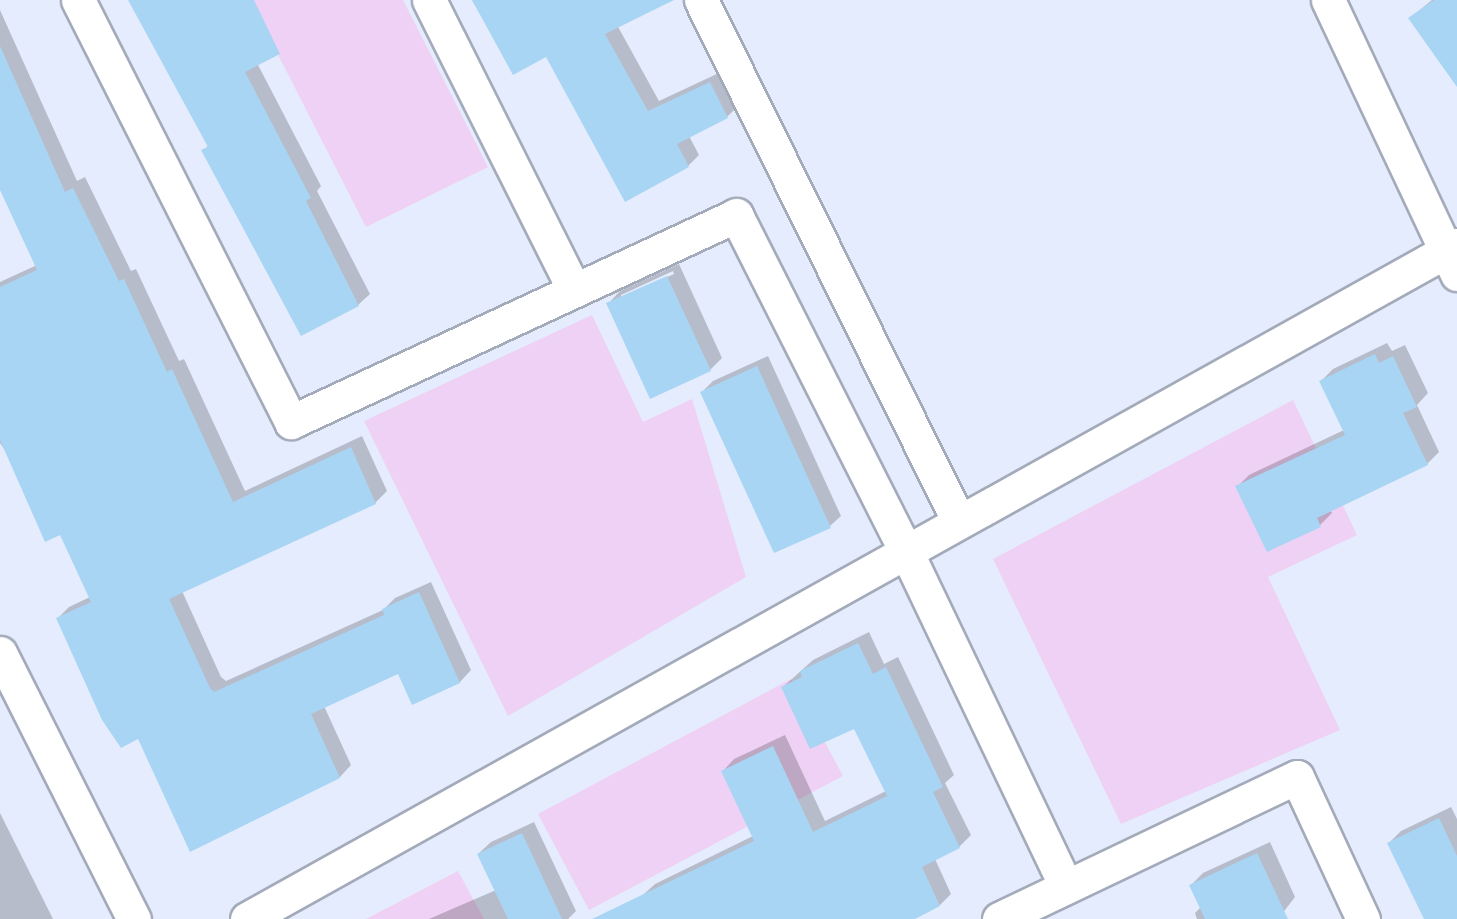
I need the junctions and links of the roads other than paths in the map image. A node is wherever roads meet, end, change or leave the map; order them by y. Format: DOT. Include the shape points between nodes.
graph roads {
  1 [pos="78,0"];
  2 [pos="429,0"];
  3 [pos="701,0"];
  4 [pos="1328,0"];
  5 [pos="1453,256"];
  6 [pos="574,289"];
  7 [pos="959,522"];
  8 [pos="906,551"];
  9 [pos="0,653"];
  10 [pos="1066,887"];
  11 [pos="134,919"];
  12 [pos="247,919"];
  13 [pos="999,919"];
  14 [pos="1364,919"];
  1 -- 6 [label="street" via="291,422"];
  2 -- 6 [label="street"];
  3 -- 7 [label="street"];
  4 -- 5 [label="street"];
  5 -- 7 [label="street"];
  6 -- 8 [label="street" via="736,215"];
  7 -- 8 [label="street"];
  8 -- 10 [label="street"];
  8 -- 12 [label="street"];
  9 -- 11 [label="street"];
  10 -- 13 [label="street"];
  10 -- 14 [label="street" via="1297,777"];
}
